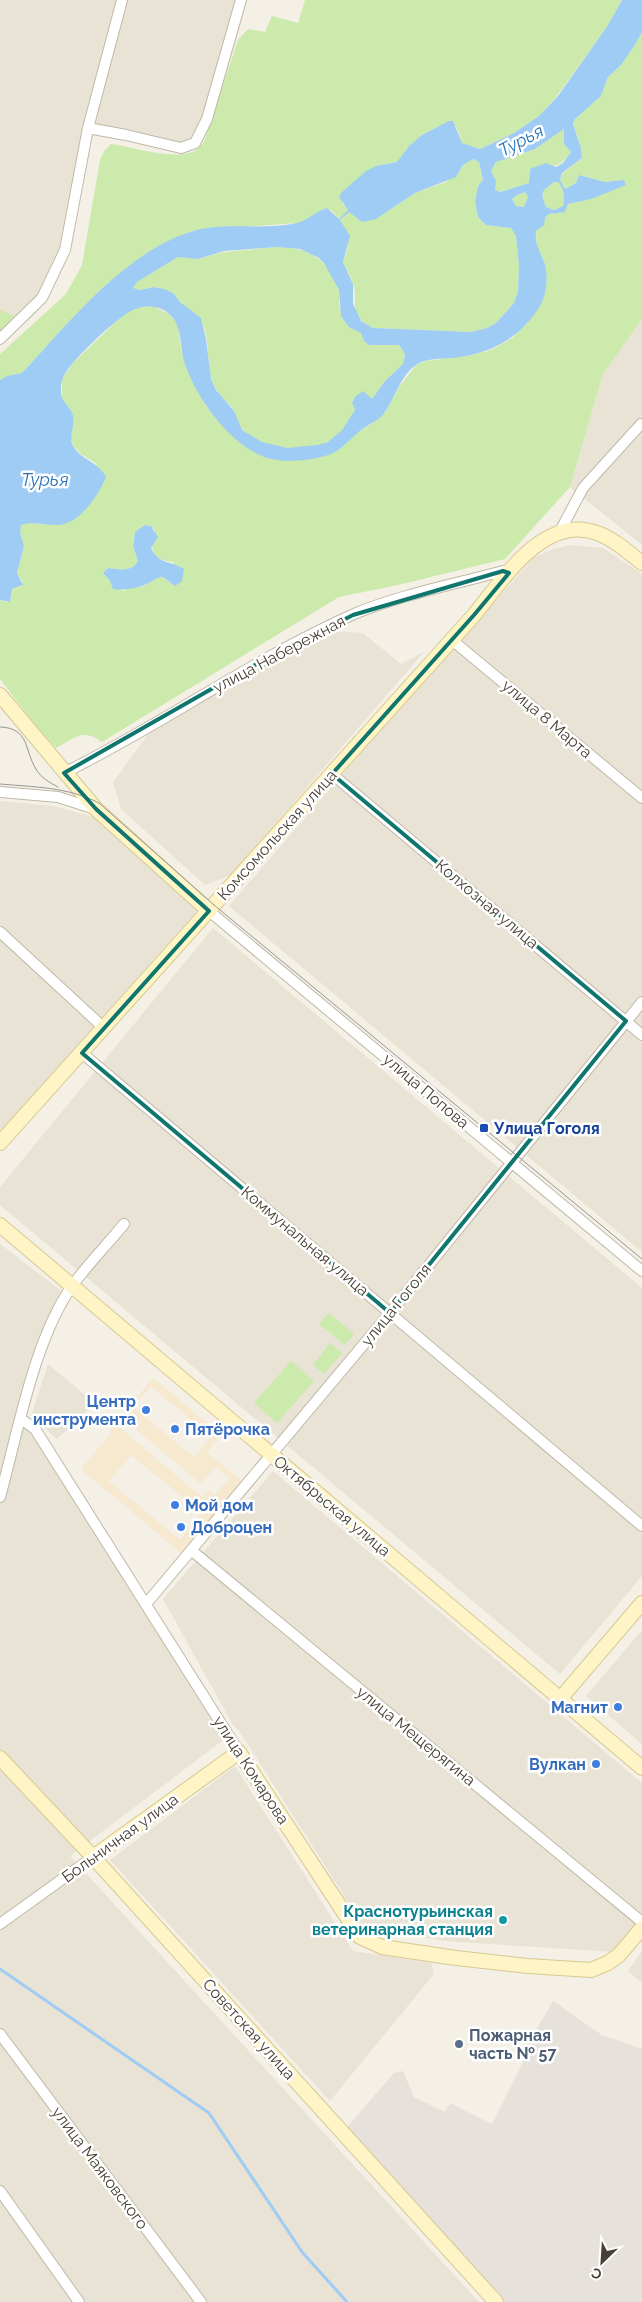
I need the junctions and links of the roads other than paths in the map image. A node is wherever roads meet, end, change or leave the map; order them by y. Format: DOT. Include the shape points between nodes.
graph roads {
  1 [pos="122,0"];
  2 [pos="241,0"];
  3 [pos="88,128"];
  4 [pos="0,339"];
  5 [pos="641,424"];
  6 [pos="558,533"];
  7 [pos="642,563"];
  8 [pos="508,573"];
  9 [pos="452,640"];
  10 [pos="0,695"];
  11 [pos="64,772"];
  12 [pos="332,774"];
  13 [pos="0,792"];
  14 [pos="642,798"];
  15 [pos="96,809"];
  16 [pos="209,911"];
  17 [pos="0,932"];
  18 [pos="642,1002"];
  19 [pos="626,1021"];
  20 [pos="104,1028"];
  21 [pos="642,1035"];
  22 [pos="82,1053"];
  23 [pos="0,1144"];
  24 [pos="512,1163"];
  25 [pos="124,1224"];
  26 [pos="0,1225"];
  27 [pos="642,1271"];
  28 [pos="72,1286"];
  29 [pos="390,1313"];
  30 [pos="21,1419"];
  31 [pos="272,1454"];
  32 [pos="0,1497"];
  33 [pos="642,1526"];
  34 [pos="191,1550"];
  35 [pos="642,1603"];
  36 [pos="146,1604"];
  37 [pos="560,1699"];
  38 [pos="239,1752"];
  39 [pos="0,1758"];
  40 [pos="642,1768"];
  41 [pos="93,1857"];
  42 [pos="642,1922"];
  43 [pos="0,1924"];
  44 [pos="642,1928"];
  45 [pos="0,2034"];
  46 [pos="0,2191"];
  47 [pos="79,2302"];
  48 [pos="201,2302"];
  49 [pos="496,2302"];
  1 -- 3 [label="street"];
  2 -- 3 [label="street" via="207,119 195,143 181,148"];
  3 -- 4 [label="street" via="65,250 42,298"];
  5 -- 6 [label="street" via="583,488"];
  6 -- 7 [label="main road" via="574,530 596,532 619,544"];
  6 -- 8 [label="main road, Комсомольская улица" via="526,553"];
  8 -- 9 [label="main road, Комсомольская улица"];
  8 -- 11 [label="street, улица Набережная" via="503,571 353,615 243,671"];
  9 -- 12 [label="main road, Комсомольская улица"];
  9 -- 14 [label="street, улица 8 Марта"];
  10 -- 11 [label="main road"];
  11 -- 15 [label="main road"];
  12 -- 16 [label="main road, Комсомольская улица"];
  12 -- 19 [label="street, Колхозная улица"];
  13 -- 15 [label="street" via="58,797"];
  15 -- 16 [label="main road"];
  16 -- 20 [label="main road, Комсомольская улица"];
  16 -- 24 [label="street, улица Попова"];
  17 -- 20 [label="street"];
  18 -- 19 [label="street, улица Гоголя"];
  19 -- 21 [label="street, Колхозная улица"];
  19 -- 24 [label="street, улица Гоголя"];
  20 -- 22 [label="main road, Комсомольская улица"];
  22 -- 23 [label="main road, Комсомольская улица"];
  22 -- 29 [label="street, Коммунальная улица"];
  24 -- 27 [label="street, улица Попова"];
  24 -- 29 [label="street, улица Гоголя"];
  25 -- 28 [label="street"];
  26 -- 28 [label="main road, Октябрьская улица"];
  28 -- 30 [label="street" via="54,1318 33,1370"];
  28 -- 31 [label="main road, Октябрьская улица"];
  29 -- 31 [label="street, улица Гоголя"];
  29 -- 33 [label="street, Коммунальная улица"];
  30 -- 32 [label="street"];
  30 -- 36 [label="street, улица Комарова" via="35,1429"];
  31 -- 34 [label="street, улица Гоголя"];
  31 -- 37 [label="main road, Октябрьская улица"];
  34 -- 36 [label="street, улица Гоголя"];
  34 -- 42 [label="street, улица Мещерягина"];
  35 -- 37 [label="main road"];
  36 -- 38 [label="street, улица Комарова"];
  37 -- 40 [label="main road, Октябрьская улица"];
  38 -- 41 [label="main road, Больничная улица"];
  38 -- 44 [label="main road, улица Комарова" via="360,1937 382,1947 528,1966 591,1970 619,1955"];
  39 -- 41 [label="main road, Советская улица"];
  41 -- 43 [label="street, Больничная улица"];
  41 -- 49 [label="main road, Советская улица"];
  45 -- 48 [label="street, улица Маяковского"];
  46 -- 47 [label="street"];
}
